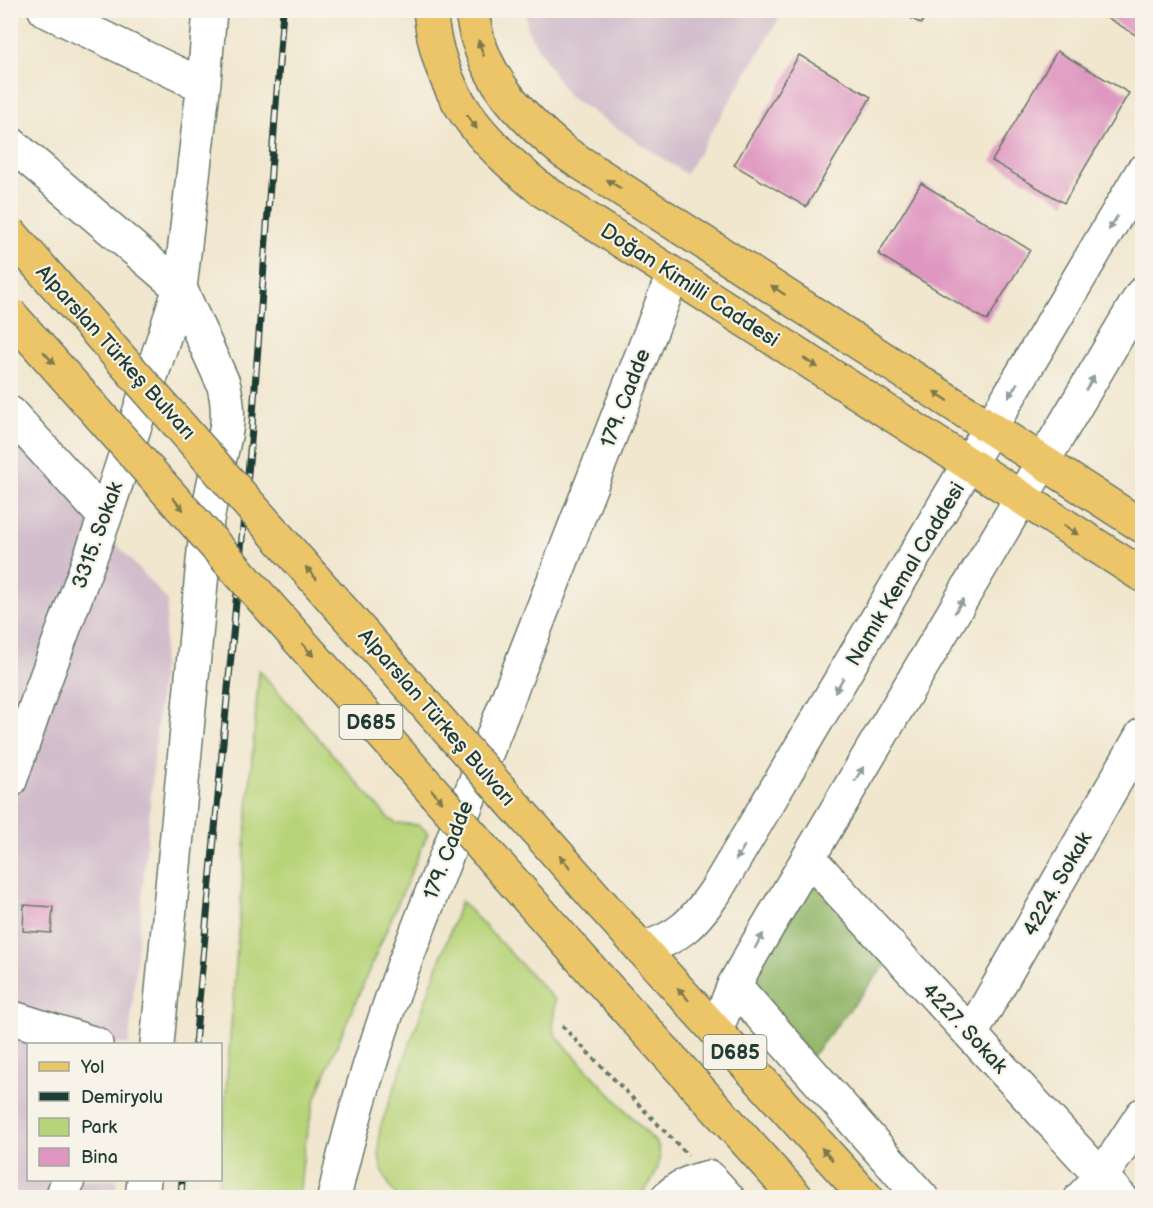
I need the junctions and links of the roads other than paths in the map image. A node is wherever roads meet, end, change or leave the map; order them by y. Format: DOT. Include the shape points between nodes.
graph roads {
  1 [pos="45,10"];
  2 [pos="210,10"];
  3 [pos="430,10"];
  4 [pos="472,10"];
  5 [pos="204,81"];
  6 [pos="10,142"];
  7 [pos="1143,172"];
  8 [pos="10,233"];
  9 [pos="673,275"];
  10 [pos="180,288"];
  11 [pos="1143,294"];
  12 [pos="10,314"];
  13 [pos="10,413"];
  14 [pos="991,428"];
  15 [pos="1044,461"];
  16 [pos="969,465"];
  17 [pos="1022,498"];
  18 [pos="105,517"];
  19 [pos="1143,526"];
  20 [pos="1143,575"];
  21 [pos="1143,735"];
  22 [pos="16,747"];
  23 [pos="10,781"];
  24 [pos="460,822"];
  25 [pos="809,858"];
  26 [pos="642,949"];
  27 [pos="734,985"];
  28 [pos="10,1017"];
  29 [pos="717,1031"];
  30 [pos="971,1034"];
  31 [pos="93,1043"];
  32 [pos="157,1043"];
  33 [pos="1143,1115"];
  34 [pos="67,1181"];
  35 [pos="144,1181"];
  36 [pos="718,1187"];
  37 [pos="1101,1190"];
  38 [pos="341,1195"];
  39 [pos="62,1197"];
  40 [pos="142,1197"];
  41 [pos="667,1197"];
  42 [pos="796,1197"];
  43 [pos="867,1197"];
  44 [pos="922,1197"];
  1 -- 5 [label="street" via="189,79"];
  2 -- 5 [label="street, 3315. Sokak"];
  3 -- 9 [label="main road, Doğan Kimilli Caddesi, one-way" via="434,43 444,75 481,134 508,163 542,190"];
  14 -- 4 [label="main road, Doğan Kimilli Caddesi, one-way" via="564,152 534,127 491,75"];
  5 -- 10 [label="street, 3315. Sokak"];
  6 -- 10 [label="street"];
  7 -- 14 [label="street, Namık Kemal Caddesi, one-way"];
  26 -- 8 [label="main road, Alparslan Türkeş Bulvarı / D685, one-way, bridge"];
  9 -- 16 [label="main road, Doğan Kimilli Caddesi, one-way"];
  9 -- 24 [label="street, 179. Cadde"];
  10 -- 18 [label="street, 3315. Sokak"];
  10 -- 32 [label="street" via="223,383 229,419 207,520"];
  15 -- 11 [label="street, one-way"];
  12 -- 24 [label="main road, D685, one-way, bridge"];
  13 -- 18 [label="street"];
  14 -- 15 [label="main road, Doğan Kimilli Caddesi"];
  14 -- 16 [label="street, Namık Kemal Caddesi"];
  15 -- 17 [label="street"];
  15 -- 19 [label="main road, Doğan Kimilli Caddesi"];
  16 -- 17 [label="main road, Doğan Kimilli Caddesi"];
  16 -- 26 [label="street, Namık Kemal Caddesi, one-way" via="715,892 680,933"];
  17 -- 20 [label="main road, Doğan Kimilli Caddesi, one-way"];
  25 -- 17 [label="street, one-way"];
  18 -- 22 [label="street, 3315. Sokak"];
  21 -- 30 [label="street, 4224. Sokak"];
  22 -- 23 [label="street, 3315. Sokak"];
  24 -- 38 [label="street, 179. Cadde" via="371,1054 357,1101"];
  24 -- 42 [label="main road, D685, bridge"];
  27 -- 25 [label="street, one-way"];
  25 -- 30 [label="street, 4227. Sokak"];
  29 -- 26 [label="main road, Alparslan Türkeş Bulvarı / D685, one-way"];
  27 -- 29 [label="street"];
  27 -- 44 [label="street"];
  28 -- 31 [label="street"];
  43 -- 29 [label="main road, Alparslan Türkeş Bulvarı / D685, one-way"];
  30 -- 37 [label="street, 4227. Sokak"];
  33 -- 37 [label="street"];
  34 -- 39 [label="street"];
  35 -- 40 [label="street"];
  36 -- 41 [label="street" via="693,1180"];
}
